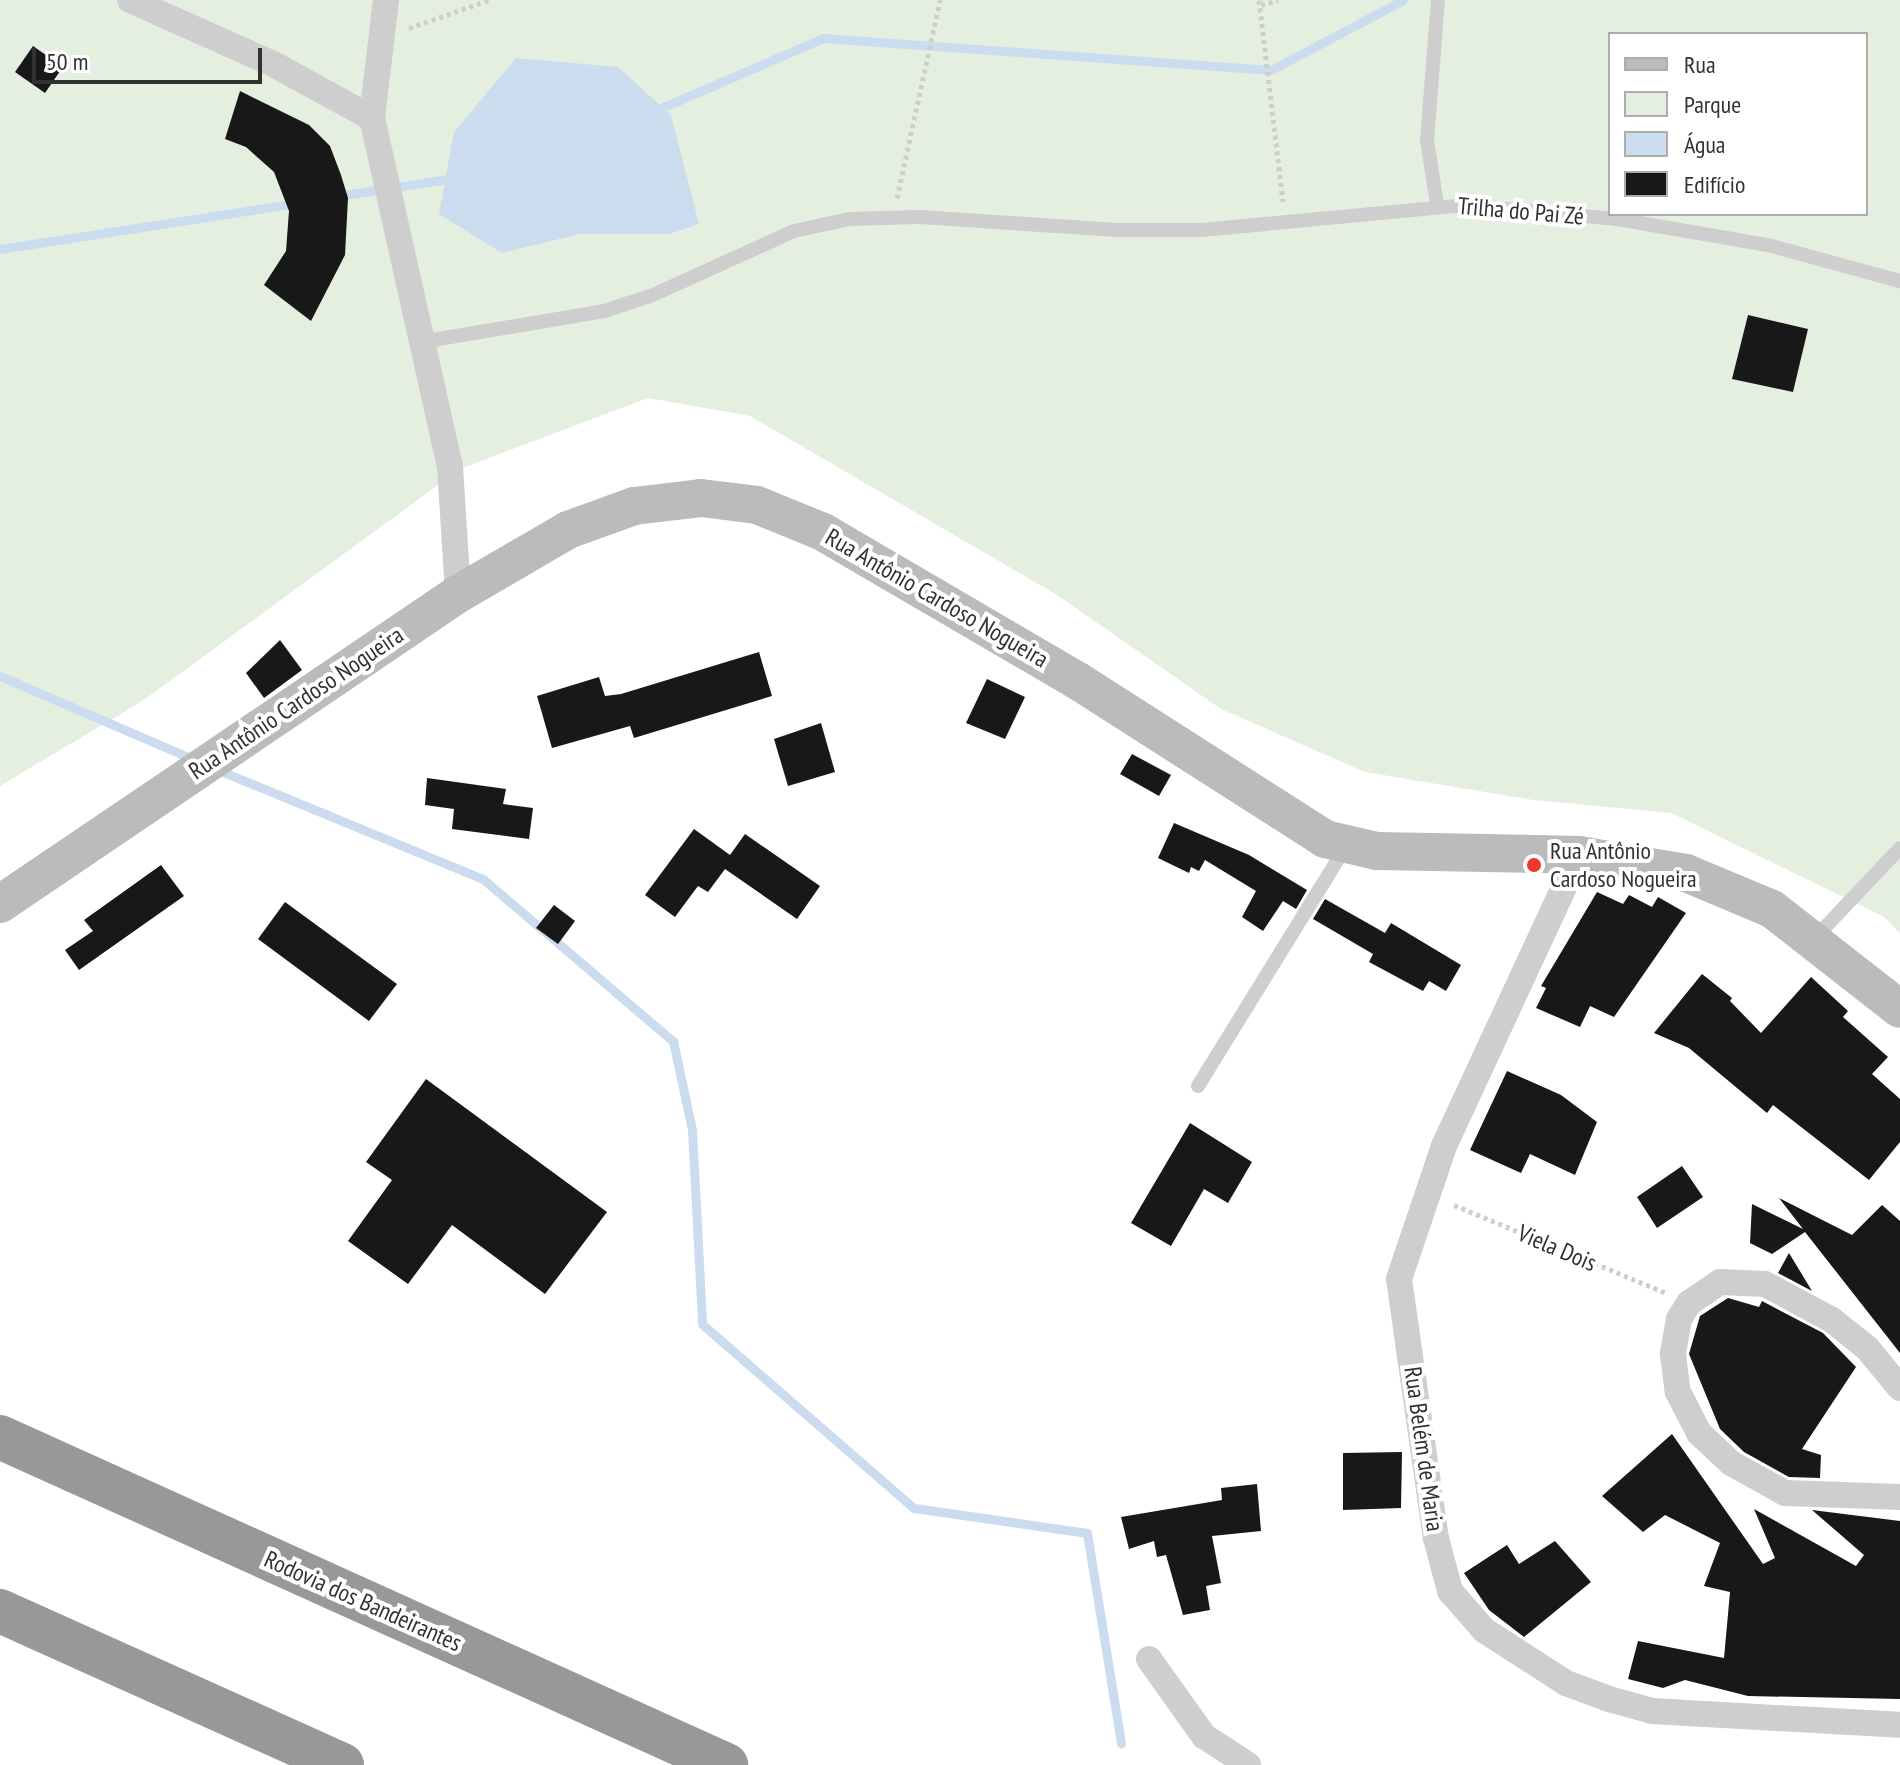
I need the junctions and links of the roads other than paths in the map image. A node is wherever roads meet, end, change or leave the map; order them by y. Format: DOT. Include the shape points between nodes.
graph roads {
  1 [pos="130,0"];
  2 [pos="386,0"];
  3 [pos="1438,0"];
  4 [pos="372,118"];
  5 [pos="1437,205"];
  6 [pos="1900,281"];
  7 [pos="421,342"];
  8 [pos="458,594"];
  9 [pos="1346,846"];
  10 [pos="1900,848"];
  11 [pos="1579,855"];
  12 [pos="0,904"];
  13 [pos="1813,939"];
  14 [pos="1900,1009"];
  15 [pos="1198,1086"];
  16 [pos="1900,1388"];
  17 [pos="0,1437"];
  18 [pos="1900,1497"];
  19 [pos="0,1611"];
  20 [pos="1149,1659"];
  21 [pos="1900,1725"];
  22 [pos="342,1765"];
  23 [pos="726,1765"];
  24 [pos="1248,1765"];
  1 -- 4 [label="street" via="275,65"];
  2 -- 4 [label="street"];
  3 -- 5 [label="lane, Trilha do Pai Zé" via="1427,140"];
  4 -- 7 [label="street"];
  5 -- 6 [label="lane, Trilha do Pai Zé" via="1632,222 1768,245"];
  5 -- 7 [label="lane" via="1202,230 849,219 794,231 653,295 604,311"];
  7 -- 8 [label="street" via="450,466"];
  8 -- 9 [label="main road, Rua Antônio Cardoso Nogueira" via="568,530 634,506 701,498 757,505 823,532 900,576 1078,681 1301,826"];
  8 -- 12 [label="main road, Rua Antônio Cardoso Nogueira"];
  9 -- 11 [label="main road, Rua Antônio Cardoso Nogueira"];
  9 -- 15 [label="lane"];
  10 -- 13 [label="lane"];
  11 -- 13 [label="main road, Rua Antônio Cardoso Nogueira" via="1686,873 1731,888"];
  11 -- 21 [label="street, Rua Belém de Maria" via="1424,1193 1404,1253 1400,1305 1440,1564 1466,1613 1566,1683 1652,1711"];
  13 -- 14 [label="main road, Rua Antônio Cardoso Nogueira"];
  16 -- 18 [label="street" via="1867,1348 1832,1320 1775,1288 1742,1280 1720,1282 1689,1303 1679,1319 1673,1354 1678,1392 1699,1433 1731,1463 1785,1493"];
  17 -- 23 [label="highway, Rodovia dos Bandeirantes"];
  19 -- 22 [label="highway"];
  20 -- 24 [label="street" via="1204,1736"];
}
